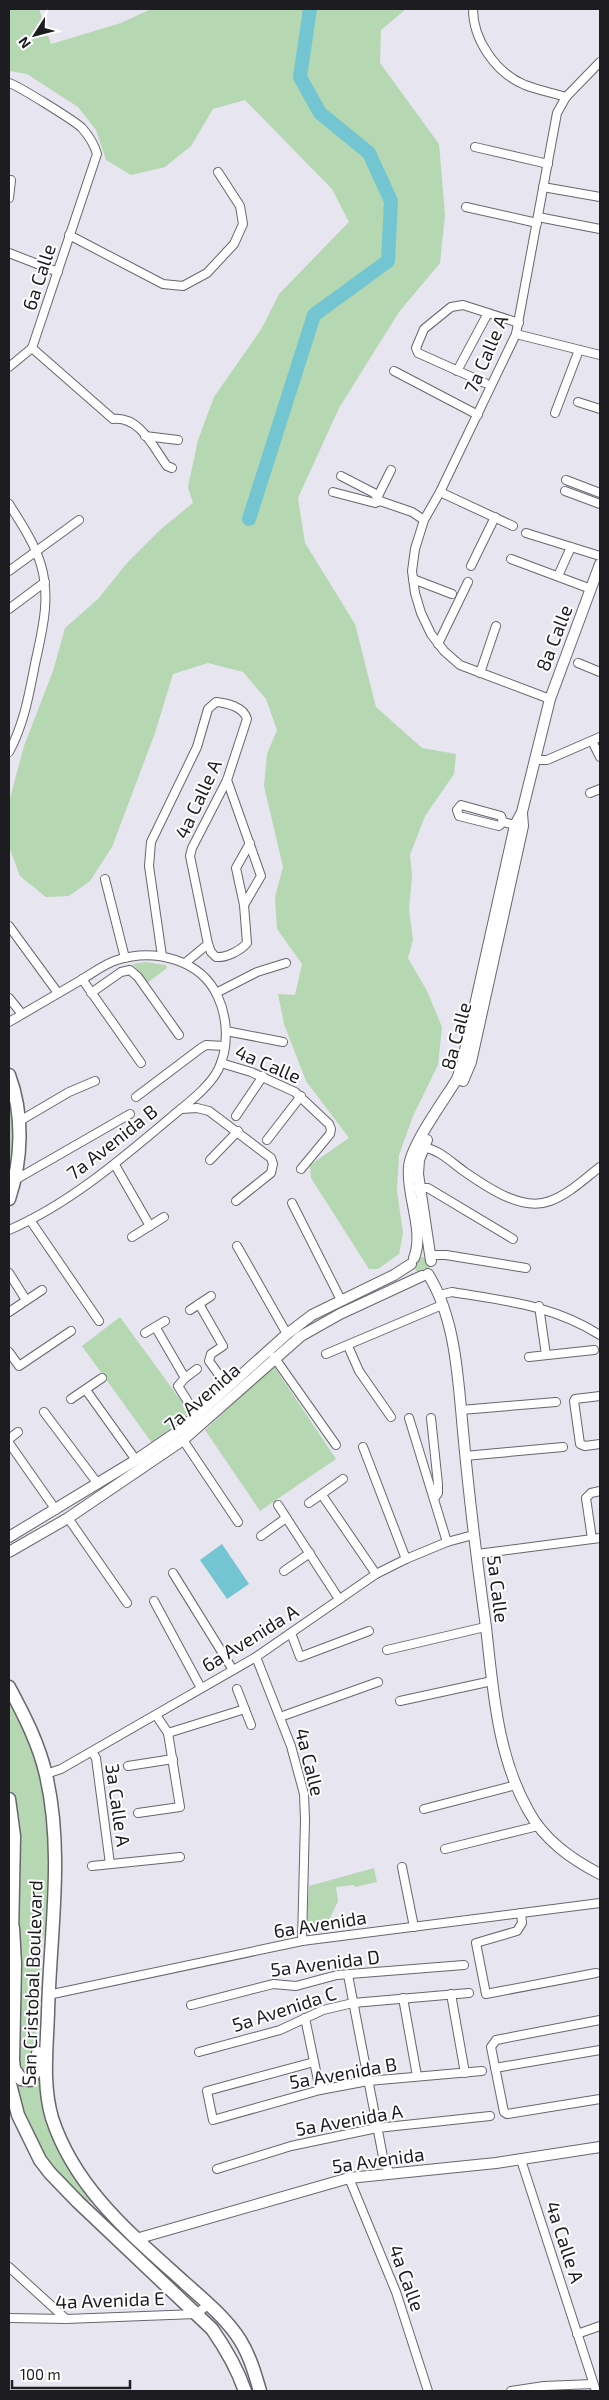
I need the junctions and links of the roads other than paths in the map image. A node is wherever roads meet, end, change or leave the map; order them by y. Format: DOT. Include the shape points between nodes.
graph roads {
  1 [pos="473,9"];
  2 [pos="600,62"];
  3 [pos="9,83"];
  4 [pos="566,97"];
  5 [pos="475,147"];
  6 [pos="548,164"];
  7 [pos="218,172"];
  8 [pos="11,180"];
  9 [pos="543,187"];
  10 [pos="600,197"];
  11 [pos="9,198"];
  12 [pos="466,207"];
  13 [pos="537,220"];
  14 [pos="600,229"];
  15 [pos="70,236"];
  16 [pos="9,253"];
  17 [pos="58,272"];
  18 [pos="488,313"];
  19 [pos="519,323"];
  20 [pos="516,334"];
  21 [pos="32,348"];
  22 [pos="579,350"];
  23 [pos="600,355"];
  24 [pos="9,367"];
  25 [pos="394,370"];
  26 [pos="457,370"];
  27 [pos="485,383"];
  28 [pos="578,402"];
  29 [pos="600,410"];
  30 [pos="555,413"];
  31 [pos="478,415"];
  32 [pos="145,436"];
  33 [pos="178,440"];
  34 [pos="172,468"];
  35 [pos="391,470"];
  36 [pos="341,476"];
  37 [pos="566,480"];
  38 [pos="332,492"];
  39 [pos="440,492"];
  40 [pos="565,492"];
  41 [pos="600,493"];
  42 [pos="379,499"];
  43 [pos="9,504"];
  44 [pos="600,504"];
  45 [pos="16,516"];
  46 [pos="495,517"];
  47 [pos="79,520"];
  48 [pos="424,520"];
  49 [pos="9,522"];
  50 [pos="513,526"];
  51 [pos="526,533"];
  52 [pos="571,547"];
  53 [pos="36,551"];
  54 [pos="600,556"];
  55 [pos="511,559"];
  56 [pos="600,564"];
  57 [pos="471,566"];
  58 [pos="9,571"];
  59 [pos="558,576"];
  60 [pos="413,579"];
  61 [pos="44,582"];
  62 [pos="468,582"];
  63 [pos="591,589"];
  64 [pos="452,594"];
  65 [pos="9,610"];
  66 [pos="496,626"];
  67 [pos="438,644"];
  68 [pos="578,663"];
  69 [pos="600,672"];
  70 [pos="480,673"];
  71 [pos="550,699"];
  72 [pos="600,737"];
  73 [pos="592,741"];
  74 [pos="9,752"];
  75 [pos="600,757"];
  76 [pos="536,760"];
  77 [pos="227,780"];
  78 [pos="600,789"];
  79 [pos="590,793"];
  80 [pos="522,812"];
  81 [pos="503,822"];
  82 [pos="515,824"];
  83 [pos="250,843"];
  84 [pos="105,879"];
  85 [pos="244,905"];
  86 [pos="9,926"];
  87 [pos="208,944"];
  88 [pos="162,956"];
  89 [pos="125,958"];
  90 [pos="185,963"];
  91 [pos="286,963"];
  92 [pos="82,979"];
  93 [pos="58,993"];
  94 [pos="92,993"];
  95 [pos="216,993"];
  96 [pos="9,998"];
  97 [pos="22,1014"];
  98 [pos="9,1022"];
  99 [pos="226,1031"];
  100 [pos="179,1035"];
  101 [pos="283,1042"];
  102 [pos="225,1046"];
  103 [pos="141,1063"];
  104 [pos="221,1063"];
  105 [pos="9,1075"];
  106 [pos="263,1076"];
  107 [pos="95,1081"];
  108 [pos="459,1081"];
  109 [pos="301,1096"];
  110 [pos="136,1097"];
  111 [pos="181,1109"];
  112 [pos="130,1114"];
  113 [pos="236,1116"];
  114 [pos="18,1122"];
  115 [pos="238,1131"];
  116 [pos="427,1133"];
  117 [pos="267,1140"];
  118 [pos="423,1147"];
  119 [pos="210,1160"];
  120 [pos="115,1164"];
  121 [pos="600,1167"];
  122 [pos="302,1169"];
  123 [pos="409,1174"];
  124 [pos="15,1180"];
  125 [pos="414,1188"];
  126 [pos="9,1199"];
  127 [pos="236,1201"];
  128 [pos="292,1203"];
  129 [pos="164,1217"];
  130 [pos="30,1220"];
  131 [pos="150,1226"];
  132 [pos="9,1230"];
  133 [pos="132,1237"];
  134 [pos="512,1239"];
  135 [pos="237,1246"];
  136 [pos="432,1258"];
  137 [pos="413,1261"];
  138 [pos="526,1268"];
  139 [pos="9,1273"];
  140 [pos="425,1275"];
  141 [pos="42,1290"];
  142 [pos="211,1296"];
  143 [pos="26,1300"];
  144 [pos="341,1300"];
  145 [pos="441,1300"];
  146 [pos="200,1304"];
  147 [pos="539,1306"];
  148 [pos="190,1310"];
  149 [pos="9,1312"];
  150 [pos="99,1321"];
  151 [pos="165,1321"];
  152 [pos="156,1328"];
  153 [pos="71,1331"];
  154 [pos="145,1333"];
  155 [pos="286,1334"];
  156 [pos="600,1335"];
  157 [pos="348,1346"];
  158 [pos="594,1350"];
  159 [pos="9,1352"];
  160 [pos="326,1354"];
  161 [pos="546,1355"];
  162 [pos="274,1357"];
  163 [pos="529,1357"];
  164 [pos="197,1369"];
  165 [pos="102,1378"];
  166 [pos="185,1378"];
  167 [pos="227,1386"];
  168 [pos="86,1390"];
  169 [pos="600,1396"];
  170 [pos="71,1399"];
  171 [pos="556,1402"];
  172 [pos="461,1410"];
  173 [pos="44,1412"];
  174 [pos="196,1416"];
  175 [pos="391,1418"];
  176 [pos="409,1418"];
  177 [pos="431,1418"];
  178 [pos="18,1432"];
  179 [pos="182,1440"];
  180 [pos="9,1441"];
  181 [pos="600,1444"];
  182 [pos="336,1445"];
  183 [pos="363,1447"];
  184 [pos="563,1447"];
  185 [pos="465,1456"];
  186 [pos="136,1460"];
  187 [pos="344,1478"];
  188 [pos="98,1484"];
  189 [pos="600,1492"];
  190 [pos="322,1495"];
  191 [pos="434,1499"];
  192 [pos="310,1503"];
  193 [pos="278,1505"];
  194 [pos="56,1510"];
  195 [pos="68,1518"];
  196 [pos="286,1518"];
  197 [pos="238,1522"];
  198 [pos="473,1535"];
  199 [pos="261,1536"];
  200 [pos="9,1537"];
  201 [pos="596,1538"];
  202 [pos="447,1542"];
  203 [pos="9,1552"];
  204 [pos="310,1553"];
  205 [pos="477,1554"];
  206 [pos="406,1559"];
  207 [pos="284,1571"];
  208 [pos="173,1572"];
  209 [pos="376,1574"];
  210 [pos="339,1599"];
  211 [pos="154,1601"];
  212 [pos="127,1603"];
  213 [pos="486,1627"];
  214 [pos="369,1631"];
  215 [pos="291,1633"];
  216 [pos="387,1650"];
  217 [pos="256,1657"];
  218 [pos="233,1670"];
  219 [pos="492,1681"];
  220 [pos="378,1682"];
  221 [pos="9,1687"];
  222 [pos="201,1688"];
  223 [pos="237,1689"];
  224 [pos="400,1701"];
  225 [pos="245,1709"];
  226 [pos="156,1714"];
  227 [pos="280,1717"];
  228 [pos="251,1725"];
  229 [pos="168,1733"];
  230 [pos="92,1752"];
  231 [pos="173,1759"];
  232 [pos="128,1766"];
  233 [pos="46,1774"];
  234 [pos="516,1786"];
  235 [pos="9,1799"];
  236 [pos="424,1809"];
  237 [pos="138,1813"];
  238 [pos="538,1826"];
  239 [pos="445,1850"];
  240 [pos="180,1857"];
  241 [pos="110,1864"];
  242 [pos="92,1866"];
  243 [pos="402,1867"];
  244 [pos="600,1874"];
  245 [pos="600,1903"];
  246 [pos="53,1910"];
  247 [pos="521,1913"];
  248 [pos="414,1927"];
  249 [pos="13,1928"];
  250 [pos="302,1941"];
  251 [pos="464,1966"];
  252 [pos="596,1974"];
  253 [pos="348,1975"];
  254 [pos="469,1992"];
  255 [pos="451,1994"];
  256 [pos="48,1995"];
  257 [pos="403,1998"];
  258 [pos="9,1999"];
  259 [pos="353,2004"];
  260 [pos="191,2005"];
  261 [pos="305,2018"];
  262 [pos="600,2020"];
  263 [pos="600,2050"];
  264 [pos="199,2052"];
  265 [pos="314,2062"];
  266 [pos="495,2068"];
  267 [pos="482,2071"];
  268 [pos="465,2074"];
  269 [pos="417,2076"];
  270 [pos="9,2080"];
  271 [pos="368,2081"];
  272 [pos="320,2090"];
  273 [pos="600,2099"];
  274 [pos="490,2116"];
  275 [pos="377,2128"];
  276 [pos="600,2147"];
  277 [pos="522,2160"];
  278 [pos="217,2169"];
  279 [pos="390,2173"];
  280 [pos="349,2178"];
  281 [pos="78,2202"];
  282 [pos="136,2239"];
  283 [pos="9,2268"];
  284 [pos="209,2304"];
  285 [pos="196,2314"];
  286 [pos="9,2318"];
  287 [pos="66,2319"];
  288 [pos="600,2326"];
  289 [pos="577,2334"];
  290 [pos="594,2388"];
  291 [pos="245,2391"];
  292 [pos="260,2391"];
  293 [pos="428,2391"];
  294 [pos="511,2391"];
  1 -- 4 [label="street" via="473,21 480,41 503,71 524,84"];
  2 -- 4 [label="street, 7a Calle A"];
  3 -- 15 [label="street, 6a Calle" via="80,126 94,143 96,154"];
  4 -- 6 [label="street, 7a Calle A" via="557,113"];
  5 -- 6 [label="street"];
  6 -- 9 [label="street, 7a Calle A"];
  7 -- 15 [label="street" via="240,206 243,224 234,244 207,273 183,286 163,284"];
  8 -- 11 [label="street"];
  9 -- 10 [label="street"];
  9 -- 13 [label="street, 7a Calle A"];
  12 -- 13 [label="street"];
  13 -- 14 [label="street"];
  13 -- 19 [label="street, 7a Calle A"];
  15 -- 17 [label="street, 6a Calle"];
  16 -- 17 [label="street"];
  17 -- 21 [label="street, 6a Calle"];
  18 -- 19 [label="street"];
  18 -- 26 [label="street"];
  18 -- 26 [label="street" via="463,305 451,308 424,329 416,348 418,352"];
  19 -- 20 [label="street, 7a Calle A"];
  20 -- 22 [label="street"];
  20 -- 31 [label="street, 7a Calle A"];
  21 -- 24 [label="street"];
  21 -- 32 [label="street" via="113,419 131,421"];
  22 -- 23 [label="street"];
  22 -- 30 [label="street"];
  25 -- 31 [label="street"];
  26 -- 27 [label="street"];
  28 -- 29 [label="street"];
  31 -- 39 [label="street, 7a Calle A"];
  32 -- 33 [label="street"];
  32 -- 34 [label="street" via="167,466"];
  35 -- 42 [label="street"];
  36 -- 42 [label="street"];
  37 -- 41 [label="street"];
  38 -- 42 [label="street" via="375,503"];
  39 -- 46 [label="street"];
  39 -- 48 [label="street, 7a Calle A"];
  40 -- 44 [label="street"];
  42 -- 48 [label="street"];
  43 -- 45 [label="street"];
  45 -- 49 [label="street"];
  45 -- 53 [label="street"];
  46 -- 50 [label="street"];
  46 -- 57 [label="street"];
  47 -- 53 [label="street"];
  48 -- 60 [label="street, 7a Calle A" via="415,549"];
  51 -- 52 [label="street"];
  52 -- 54 [label="street"];
  52 -- 59 [label="street"];
  53 -- 58 [label="street"];
  53 -- 61 [label="street"];
  55 -- 59 [label="street"];
  56 -- 63 [label="street, 8a Calle"];
  59 -- 63 [label="street"];
  60 -- 64 [label="street"];
  60 -- 67 [label="street, 7a Calle A" via="421,614"];
  61 -- 65 [label="street"];
  61 -- 74 [label="street" via="46,612 31,692"];
  62 -- 67 [label="street"];
  63 -- 71 [label="street, 8a Calle"];
  66 -- 70 [label="street"];
  67 -- 70 [label="street, 7a Calle A" via="460,665"];
  68 -- 69 [label="street"];
  70 -- 71 [label="street, 7a Calle A"];
  71 -- 76 [label="street, 8a Calle"];
  72 -- 73 [label="street"];
  73 -- 75 [label="street"];
  73 -- 76 [label="street" via="547,760"];
  76 -- 80 [label="street, 8a Calle"];
  77 -- 83 [label="street"];
  77 -- 87 [label="street, 4a Calle A" via="190,856"];
  77 -- 88 [label="street, 4a Calle A" via="247,719 245,713 220,702 208,710 197,747 152,842 149,866"];
  78 -- 79 [label="street"];
  80 -- 82 [label="street, 8a Calle"];
  80 -- 108 [label="street, 8a Calle" via="523,826 471,1062"];
  81 -- 81 [label="street" via="501,816 461,805 457,810 459,816 499,826"];
  81 -- 82 [label="street"];
  82 -- 108 [label="street, 8a Calle"];
  83 -- 85 [label="street" via="236,868"];
  83 -- 85 [label="street" via="261,876"];
  84 -- 89 [label="street"];
  85 -- 87 [label="street, 4a Calle A" via="247,943 216,958"];
  86 -- 93 [label="street"];
  87 -- 90 [label="street"];
  88 -- 89 [label="street, 4a Calle"];
  88 -- 90 [label="street, 4a Calle"];
  89 -- 92 [label="street, 4a Calle" via="107,964"];
  90 -- 95 [label="street, 4a Calle" via="203,976"];
  91 -- 95 [label="street" via="257,972"];
  92 -- 93 [label="street, 4a Calle"];
  92 -- 94 [label="street"];
  93 -- 97 [label="street, 4a Calle"];
  94 -- 100 [label="street" via="121,972 130,970 138,976"];
  94 -- 103 [label="street"];
  95 -- 99 [label="street, 4a Calle" via="225,1017"];
  96 -- 97 [label="street"];
  97 -- 98 [label="street, 4a Calle"];
  99 -- 101 [label="street"];
  99 -- 102 [label="street, 4a Calle"];
  102 -- 104 [label="street, 4a Calle"];
  102 -- 110 [label="street" via="206,1045"];
  104 -- 106 [label="street, 4a Calle"];
  104 -- 111 [label="street, 7a Avenida B" via="211,1080"];
  105 -- 114 [label="main road"];
  106 -- 109 [label="street, 4a Calle"];
  106 -- 113 [label="street"];
  107 -- 114 [label="street" via="69,1092"];
  108 -- 116 [label="street, 8a Calle"];
  109 -- 117 [label="street"];
  109 -- 122 [label="street, 4a Calle" via="331,1129"];
  111 -- 115 [label="street" via="209,1111"];
  111 -- 120 [label="street, 7a Avenida B"];
  112 -- 124 [label="street"];
  114 -- 124 [label="main road"];
  115 -- 119 [label="street"];
  115 -- 127 [label="street" via="270,1158 273,1169"];
  116 -- 118 [label="street, 8a Calle"];
  116 -- 123 [label="street, 8a Calle" via="410,1157"];
  118 -- 121 [label="street" via="442,1154 466,1173 503,1194 540,1204 568,1193"];
  118 -- 123 [label="street"];
  118 -- 125 [label="street, 8a Calle"];
  120 -- 130 [label="street, 7a Avenida B"];
  120 -- 131 [label="street"];
  123 -- 125 [label="street, 8a Calle"];
  124 -- 126 [label="main road"];
  125 -- 134 [label="street" via="428,1188"];
  125 -- 136 [label="street, 8a Calle"];
  125 -- 137 [label="street, 8a Calle" via="418,1242"];
  128 -- 144 [label="street"];
  129 -- 131 [label="street"];
  130 -- 132 [label="street, 7a Avenida B"];
  130 -- 150 [label="street"];
  131 -- 133 [label="street"];
  135 -- 155 [label="street"];
  136 -- 137 [label="street" via="424,1255"];
  136 -- 138 [label="street" via="446,1255"];
  136 -- 140 [label="street" via="432,1268"];
  137 -- 140 [label="street" via="413,1271"];
  137 -- 144 [label="street, 7a Avenida" via="394,1275"];
  139 -- 143 [label="street"];
  140 -- 145 [label="street, 5a Calle"];
  140 -- 162 [label="street, 7a Avenida" via="318,1326"];
  141 -- 143 [label="street"];
  142 -- 146 [label="street"];
  143 -- 149 [label="street"];
  144 -- 155 [label="street, 7a Avenida"];
  145 -- 147 [label="street" via="452,1292"];
  145 -- 157 [label="street"];
  145 -- 172 [label="street, 5a Calle" via="450,1329"];
  146 -- 148 [label="street"];
  146 -- 167 [label="street" via="223,1346 211,1354 209,1361"];
  147 -- 156 [label="street" via="580,1322"];
  147 -- 161 [label="street"];
  151 -- 152 [label="street"];
  152 -- 154 [label="street"];
  152 -- 166 [label="street"];
  153 -- 159 [label="street" via="20,1366"];
  155 -- 167 [label="street, 7a Avenida"];
  157 -- 160 [label="street"];
  157 -- 175 [label="street" via="359,1371"];
  158 -- 161 [label="street"];
  161 -- 163 [label="street"];
  162 -- 179 [label="street, 7a Avenida"];
  162 -- 182 [label="street"];
  164 -- 166 [label="street"];
  165 -- 168 [label="street"];
  166 -- 174 [label="street" via="178,1388"];
  167 -- 174 [label="street, 7a Avenida"];
  168 -- 170 [label="street"];
  168 -- 186 [label="street"];
  169 -- 181 [label="street" via="574,1401 580,1444"];
  171 -- 172 [label="street"];
  172 -- 185 [label="street, 5a Calle"];
  173 -- 188 [label="street"];
  174 -- 186 [label="street, 7a Avenida"];
  176 -- 191 [label="street"];
  177 -- 191 [label="street" via="438,1484"];
  178 -- 180 [label="street"];
  179 -- 195 [label="street, 7a Avenida"];
  179 -- 197 [label="street"];
  180 -- 194 [label="street"];
  183 -- 206 [label="street"];
  184 -- 185 [label="street"];
  185 -- 198 [label="street, 5a Calle"];
  186 -- 188 [label="street, 7a Avenida"];
  187 -- 190 [label="street"];
  188 -- 194 [label="street, 7a Avenida"];
  189 -- 201 [label="street" via="591,1493 586,1498"];
  190 -- 192 [label="street"];
  190 -- 209 [label="street"];
  191 -- 202 [label="street"];
  193 -- 196 [label="street"];
  194 -- 200 [label="street, 7a Avenida"];
  195 -- 203 [label="street, 7a Avenida"];
  195 -- 212 [label="street"];
  196 -- 199 [label="street"];
  196 -- 204 [label="street"];
  198 -- 202 [label="street, 6a Avenida A"];
  198 -- 205 [label="street, 5a Calle"];
  201 -- 205 [label="street"];
  202 -- 206 [label="street, 6a Avenida A"];
  204 -- 207 [label="street"];
  204 -- 210 [label="street"];
  205 -- 213 [label="street, 5a Calle"];
  206 -- 209 [label="street, 6a Avenida A"];
  208 -- 218 [label="street"];
  209 -- 210 [label="street, 6a Avenida A"];
  210 -- 215 [label="street, 6a Avenida A"];
  211 -- 222 [label="street"];
  213 -- 216 [label="street"];
  213 -- 219 [label="street, 5a Calle"];
  214 -- 215 [label="street" via="300,1657"];
  215 -- 217 [label="street, 6a Avenida A"];
  217 -- 218 [label="street, 6a Avenida A"];
  217 -- 227 [label="street, 4a Calle"];
  218 -- 222 [label="street, 6a Avenida A"];
  219 -- 224 [label="street"];
  219 -- 234 [label="street, 5a Calle" via="501,1739"];
  220 -- 227 [label="street"];
  221 -- 233 [label="main road, San Cristobal Boulevard"];
  222 -- 226 [label="street, 6a Avenida A"];
  223 -- 225 [label="street"];
  225 -- 228 [label="street"];
  225 -- 229 [label="street"];
  226 -- 229 [label="street"];
  226 -- 230 [label="street, 6a Avenida A"];
  227 -- 250 [label="street, 4a Calle" via="304,1794"];
  229 -- 231 [label="street"];
  230 -- 233 [label="street, 6a Avenida A"];
  230 -- 241 [label="street, 3a Calle A" via="96,1758"];
  231 -- 232 [label="street"];
  231 -- 237 [label="street" via="180,1807"];
  233 -- 246 [label="main road, San Cristobal Boulevard" via="54,1824"];
  234 -- 236 [label="street"];
  234 -- 238 [label="street, 5a Calle"];
  235 -- 249 [label="main road, San Cristobal Boulevard" via="14,1836"];
  238 -- 239 [label="street"];
  238 -- 244 [label="street, 5a Calle" via="575,1861"];
  240 -- 241 [label="street"];
  241 -- 242 [label="street"];
  243 -- 248 [label="street"];
  245 -- 247 [label="street, 6a Avenida"];
  246 -- 249 [label="main road" via="45,1945 37,2069 33,2078 25,2080 18,2076 13,2060 16,1964"];
  246 -- 256 [label="main road, San Cristobal Boulevard"];
  247 -- 248 [label="street, 6a Avenida"];
  247 -- 252 [label="street" via="522,1923 517,1931 476,1943 486,1994"];
  248 -- 250 [label="street, 6a Avenida"];
  249 -- 258 [label="main road, San Cristobal Boulevard"];
  250 -- 256 [label="street, 6a Avenida"];
  251 -- 253 [label="street, 5a Avenida D"];
  253 -- 259 [label="street"];
  253 -- 260 [label="street, 5a Avenida D" via="296,1986 273,1984"];
  254 -- 255 [label="street, 5a Avenida C"];
  255 -- 257 [label="street, 5a Avenida C"];
  255 -- 268 [label="street"];
  256 -- 282 [label="main road, San Cristobal Boulevard" via="45,2085 53,2121 66,2152 87,2186 100,2204"];
  257 -- 259 [label="street, 5a Avenida C"];
  257 -- 269 [label="street"];
  259 -- 261 [label="street, 5a Avenida C" via="323,2010"];
  259 -- 271 [label="street"];
  261 -- 264 [label="street, 5a Avenida C" via="280,2030"];
  261 -- 265 [label="street"];
  262 -- 266 [label="street" via="496,2040 492,2043"];
  263 -- 266 [label="street"];
  265 -- 272 [label="street"];
  265 -- 272 [label="street, 5a Avenida B" via="207,2091 213,2120"];
  266 -- 273 [label="street" via="507,2114"];
  267 -- 268 [label="street, 5a Avenida B"];
  268 -- 269 [label="street, 5a Avenida B"];
  269 -- 271 [label="street, 5a Avenida B"];
  270 -- 281 [label="main road, San Cristobal Boulevard" via="18,2115 40,2160"];
  271 -- 272 [label="street, 5a Avenida B"];
  271 -- 275 [label="street"];
  274 -- 275 [label="street, 5a Avenida A"];
  275 -- 278 [label="street, 5a Avenida A" via="291,2146"];
  275 -- 279 [label="street" via="384,2162"];
  276 -- 277 [label="street, 5a Avenida"];
  277 -- 279 [label="street, 5a Avenida"];
  277 -- 289 [label="street, 4a Calle A"];
  279 -- 280 [label="street, 5a Avenida"];
  280 -- 282 [label="street, 5a Avenida"];
  280 -- 293 [label="street, 4a Calle" via="396,2292"];
  281 -- 282 [label="main road" via="98,2212 126,2239"];
  281 -- 285 [label="main road, San Cristobal Boulevard"];
  282 -- 284 [label="main road, San Cristobal Boulevard"];
  283 -- 287 [label="street"];
  284 -- 285 [label="street"];
  284 -- 292 [label="main road, San Cristobal Boulevard" via="240,2340"];
  285 -- 287 [label="street, 4a Avenida E"];
  285 -- 291 [label="main road, San Cristobal Boulevard" via="212,2329 228,2352"];
  286 -- 287 [label="street, 4a Avenida E"];
  288 -- 289 [label="street"];
  289 -- 290 [label="street, 4a Calle A"];
  290 -- 294 [label="street" via="544,2386"];
}
